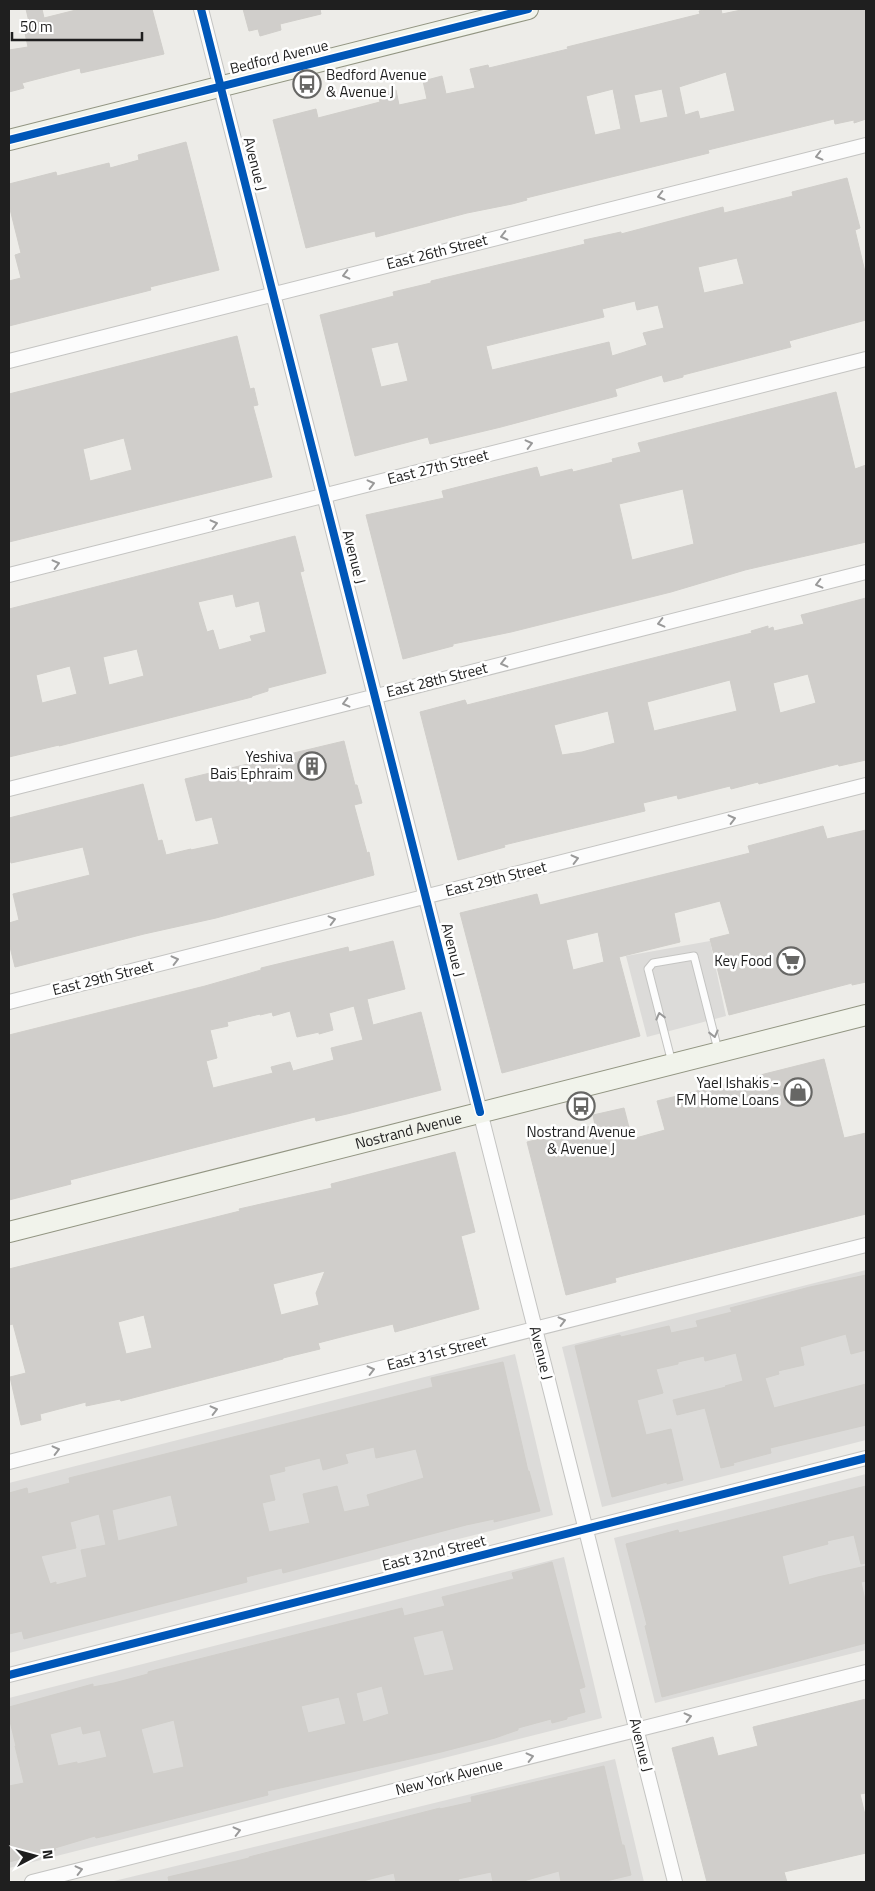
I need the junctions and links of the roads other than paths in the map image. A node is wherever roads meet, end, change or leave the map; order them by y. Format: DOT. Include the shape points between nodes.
graph roads {
  1 [pos="201,9"];
  2 [pos="528,9"];
  3 [pos="221,86"];
  4 [pos="9,140"];
  5 [pos="866,145"];
  6 [pos="273,293"];
  7 [pos="866,359"];
  8 [pos="9,361"];
  9 [pos="324,496"];
  10 [pos="866,572"];
  11 [pos="9,575"];
  12 [pos="375,696"];
  13 [pos="866,785"];
  14 [pos="9,789"];
  15 [pos="426,896"];
  16 [pos="9,1002"];
  17 [pos="866,1015"];
  18 [pos="718,1052"];
  19 [pos="672,1064"];
  20 [pos="480,1112"];
  21 [pos="9,1232"];
  22 [pos="866,1245"];
  23 [pos="535,1328"];
  24 [pos="866,1458"];
  25 [pos="9,1462"];
  26 [pos="586,1529"];
  27 [pos="866,1672"];
  28 [pos="9,1675"];
  29 [pos="637,1730"];
  30 [pos="32,1882"];
  31 [pos="676,1882"];
  1 -- 3 [label="street, Avenue J"];
  2 -- 3 [label="main road, Bedford Avenue"];
  3 -- 4 [label="main road, Bedford Avenue"];
  3 -- 6 [label="street, Avenue J"];
  5 -- 6 [label="street, East 26th Street, one-way"];
  6 -- 8 [label="street, East 26th Street"];
  6 -- 9 [label="street, Avenue J"];
  9 -- 7 [label="street, East 27th Street, one-way"];
  11 -- 9 [label="street, East 27th Street, one-way"];
  9 -- 12 [label="street, Avenue J"];
  10 -- 12 [label="street, East 28th Street, one-way"];
  12 -- 14 [label="street, East 28th Street, one-way"];
  12 -- 15 [label="street, Avenue J"];
  15 -- 13 [label="street, East 29th Street, one-way"];
  16 -- 15 [label="street, East 29th Street, one-way"];
  15 -- 20 [label="street, Avenue J"];
  17 -- 18 [label="main road, Nostrand Avenue"];
  18 -- 19 [label="main road, Nostrand Avenue"];
  19 -- 18 [label="lane, one-way" via="648,969 652,963 694,956"];
  19 -- 20 [label="main road, Nostrand Avenue"];
  20 -- 21 [label="main road, Nostrand Avenue"];
  20 -- 23 [label="street, Avenue J"];
  23 -- 22 [label="street, East 31st Street, one-way"];
  25 -- 23 [label="street, East 31st Street, one-way"];
  23 -- 26 [label="street, Avenue J"];
  24 -- 26 [label="street, East 32nd Street"];
  26 -- 28 [label="street, East 32nd Street"];
  26 -- 29 [label="street, Avenue J"];
  29 -- 27 [label="street, New York Avenue, one-way"];
  30 -- 29 [label="street, New York Avenue, one-way"];
  29 -- 31 [label="street, Avenue J"];
}
